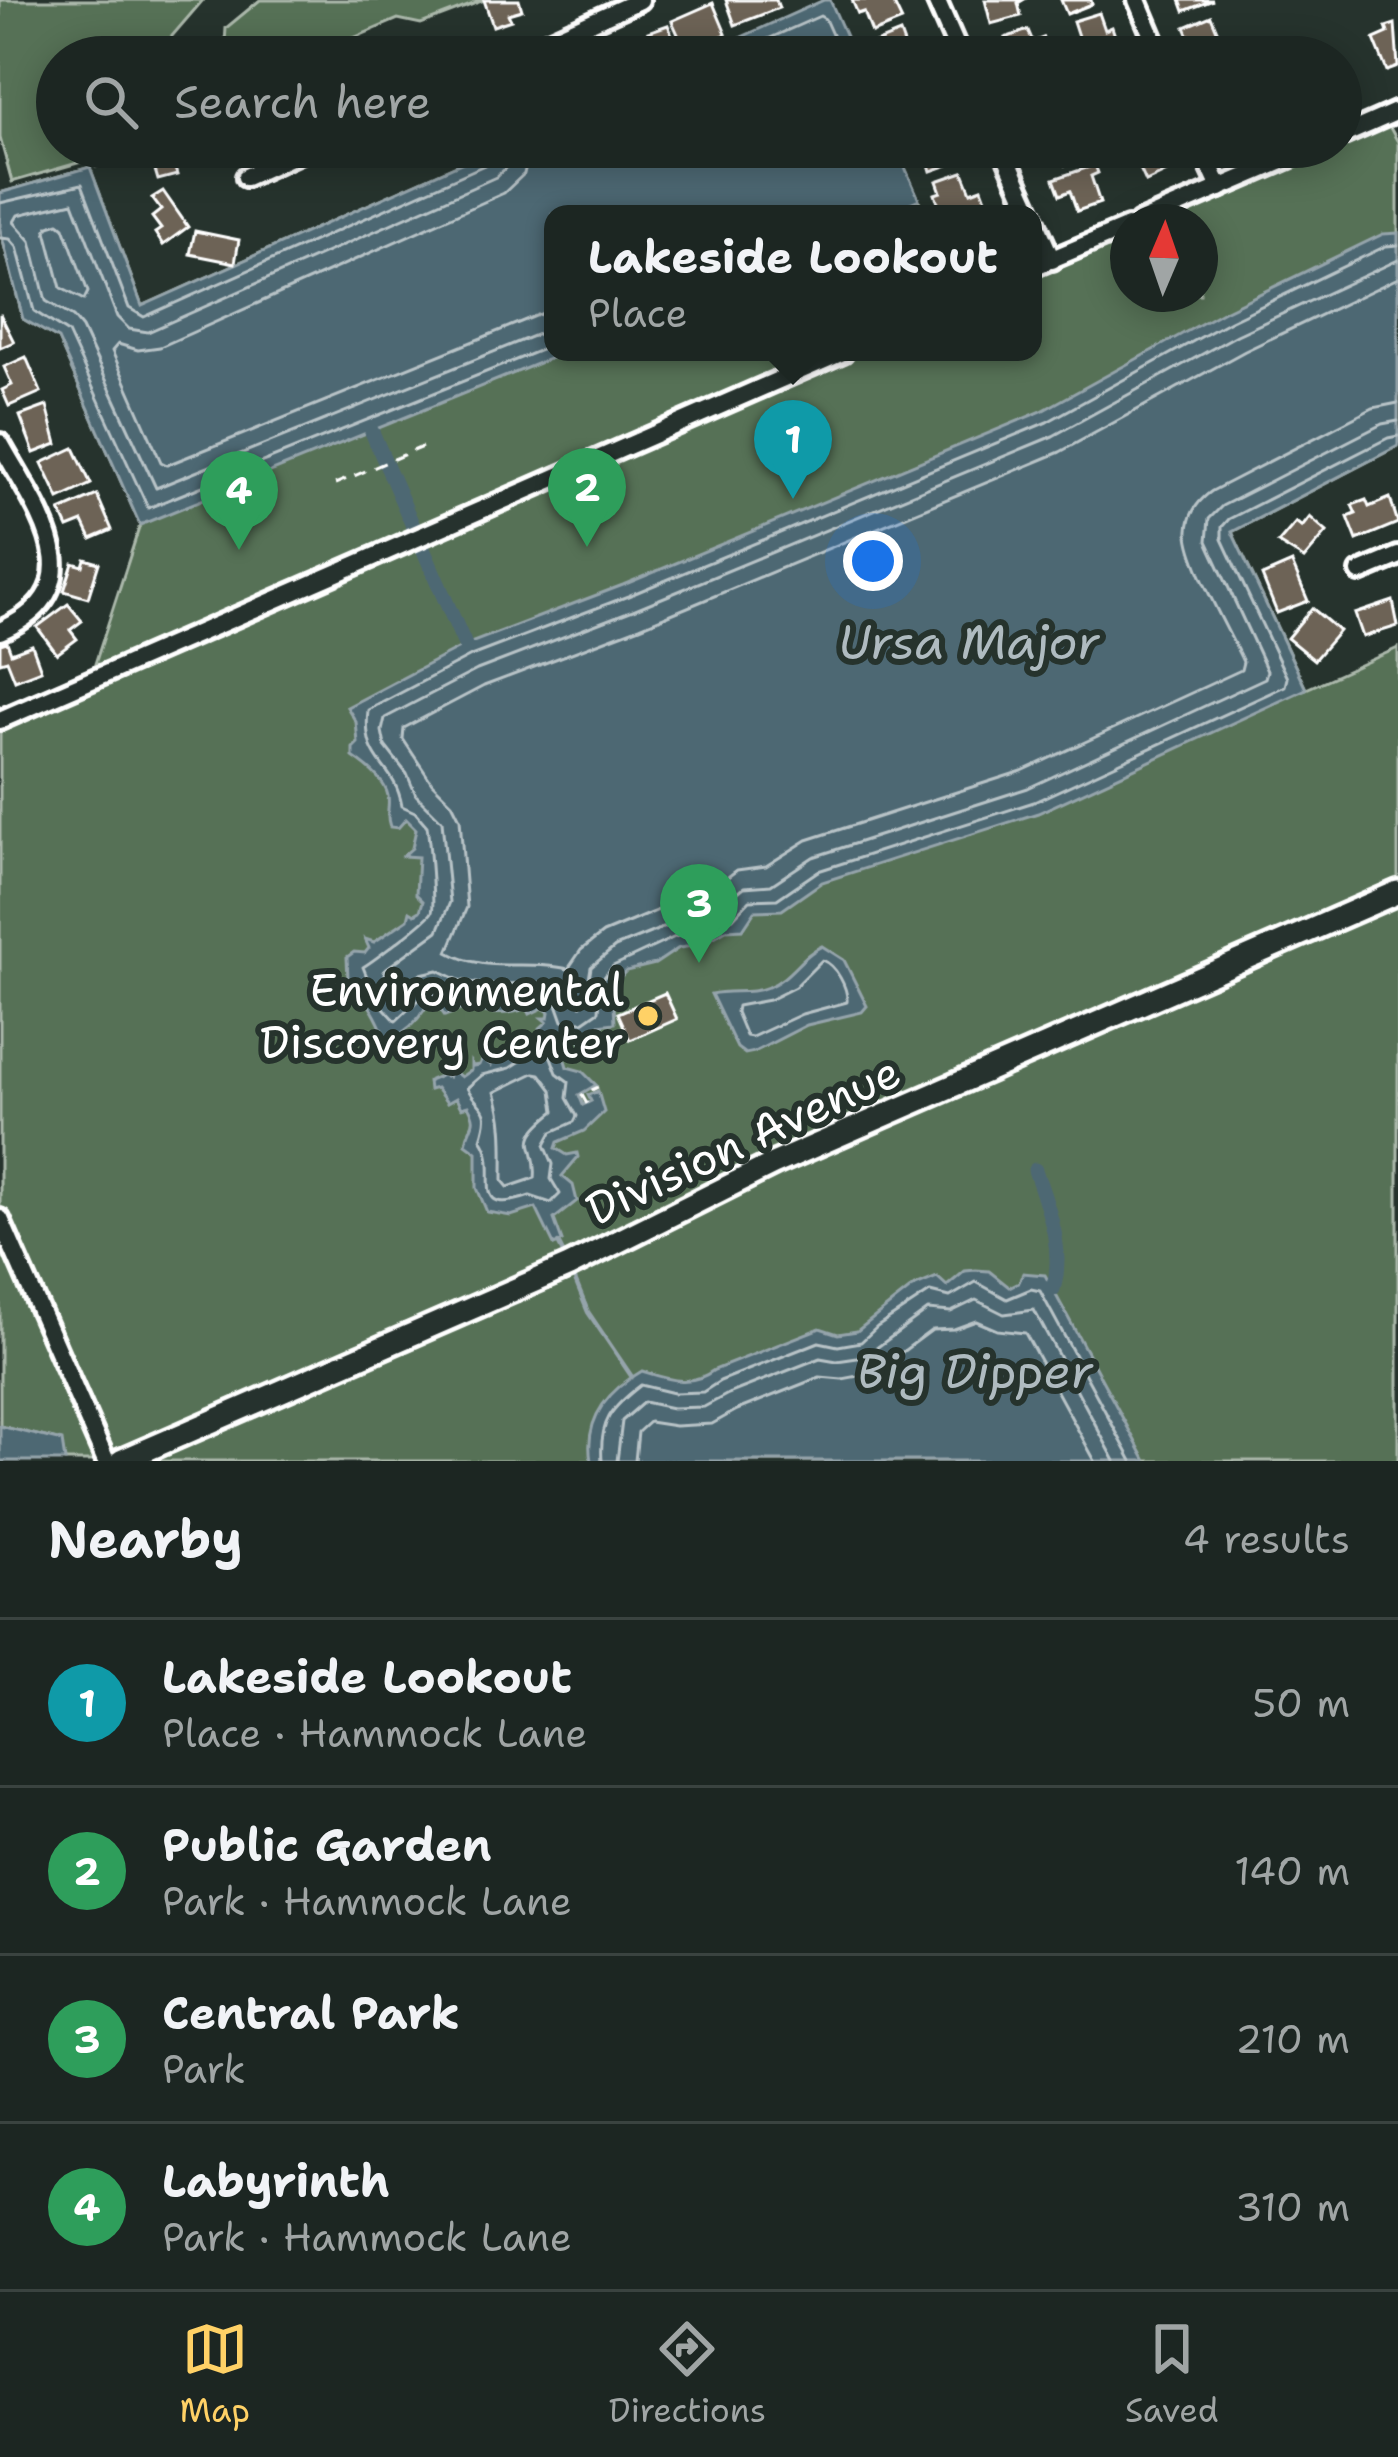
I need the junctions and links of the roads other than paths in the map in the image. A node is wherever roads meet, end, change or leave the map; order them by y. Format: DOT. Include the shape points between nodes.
graph roads {
  1 [pos="640,0"];
  2 [pos="936,0"];
  3 [pos="1137,0"];
  4 [pos="560,36"];
  5 [pos="952,36"];
  6 [pos="1152,36"];
  7 [pos="1398,111"];
  8 [pos="1362,127"];
  9 [pos="266,168"];
  10 [pos="1011,168"];
  11 [pos="1211,168"];
  12 [pos="1266,168"];
  13 [pos="246,177"];
  14 [pos="1220,188"];
  15 [pos="1182,204"];
  16 [pos="1028,205"];
  17 [pos="1110,235"];
  18 [pos="1042,238"];
  19 [pos="1052,260"];
  20 [pos="1042,264"];
  21 [pos="822,361"];
  22 [pos="3,454"];
  23 [pos="1398,556"];
  24 [pos="1360,572"];
  25 [pos="0,631"];
  26 [pos="0,720"];
  27 [pos="1398,892"];
  28 [pos="0,1219"];
  29 [pos="106,1461"];
  30 [pos="122,1461"];
  1 -- 4 [label="street"];
  2 -- 5 [label="street"];
  3 -- 6 [label="street"];
  7 -- 8 [label="street"];
  9 -- 13 [label="street"];
  10 -- 16 [label="street"];
  11 -- 14 [label="street"];
  12 -- 14 [label="street"];
  14 -- 15 [label="street"];
  17 -- 19 [label="street"];
  18 -- 19 [label="street"];
  19 -- 20 [label="street"];
  21 -- 26 [label="street"];
  22 -- 25 [label="street" via="51,540 56,574 41,607"];
  23 -- 24 [label="street"];
  27 -- 30 [label="street, Division Avenue" via="773,1164 568,1266"];
  28 -- 29 [label="street"];
}
